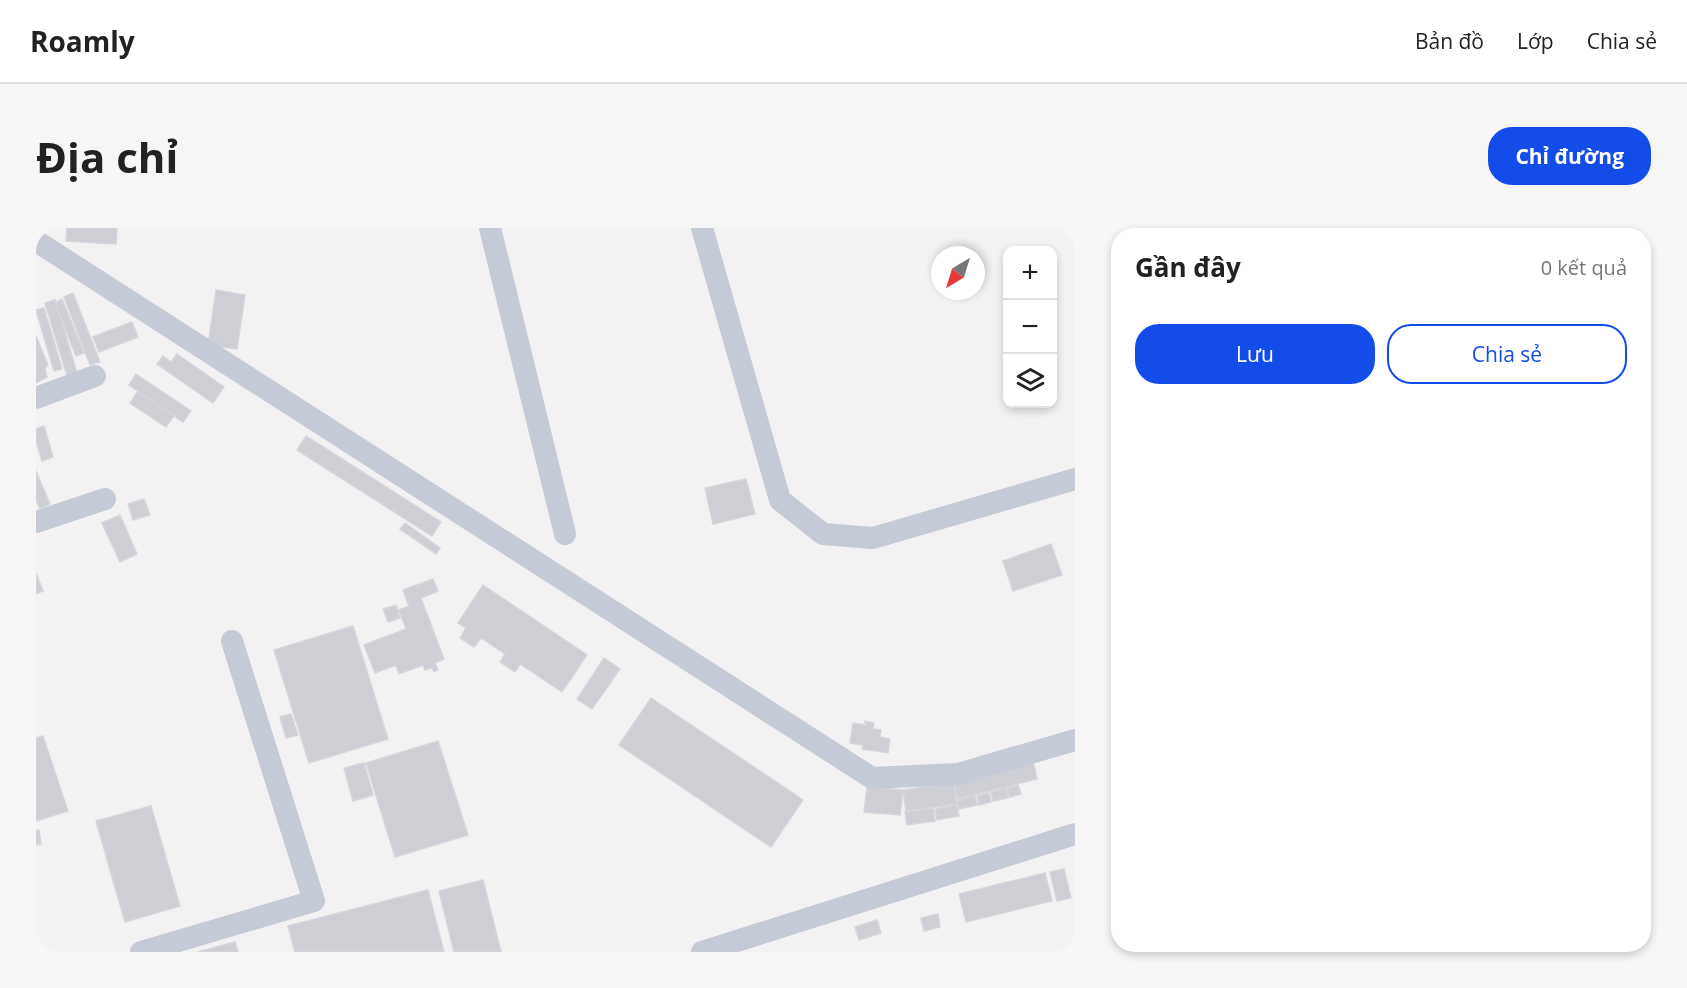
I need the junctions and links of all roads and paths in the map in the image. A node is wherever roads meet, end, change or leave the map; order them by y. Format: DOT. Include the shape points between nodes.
graph roads {
  1 [pos="490,228"];
  2 [pos="702,228"];
  3 [pos="36,241"];
  4 [pos="95,376"];
  5 [pos="36,398"];
  6 [pos="1075,479"];
  7 [pos="105,499"];
  8 [pos="36,522"];
  9 [pos="565,534"];
  10 [pos="232,642"];
  11 [pos="1075,740"];
  12 [pos="1075,834"];
  13 [pos="141,952"];
  14 [pos="702,952"];
  1 -- 9 [label="street"];
  2 -- 6 [label="street" via="780,500 823,534 873,538"];
  3 -- 11 [label="street" via="872,778 958,774"];
  4 -- 5 [label="street"];
  7 -- 8 [label="street"];
  10 -- 13 [label="street" via="315,901"];
  12 -- 14 [label="street"];
}
